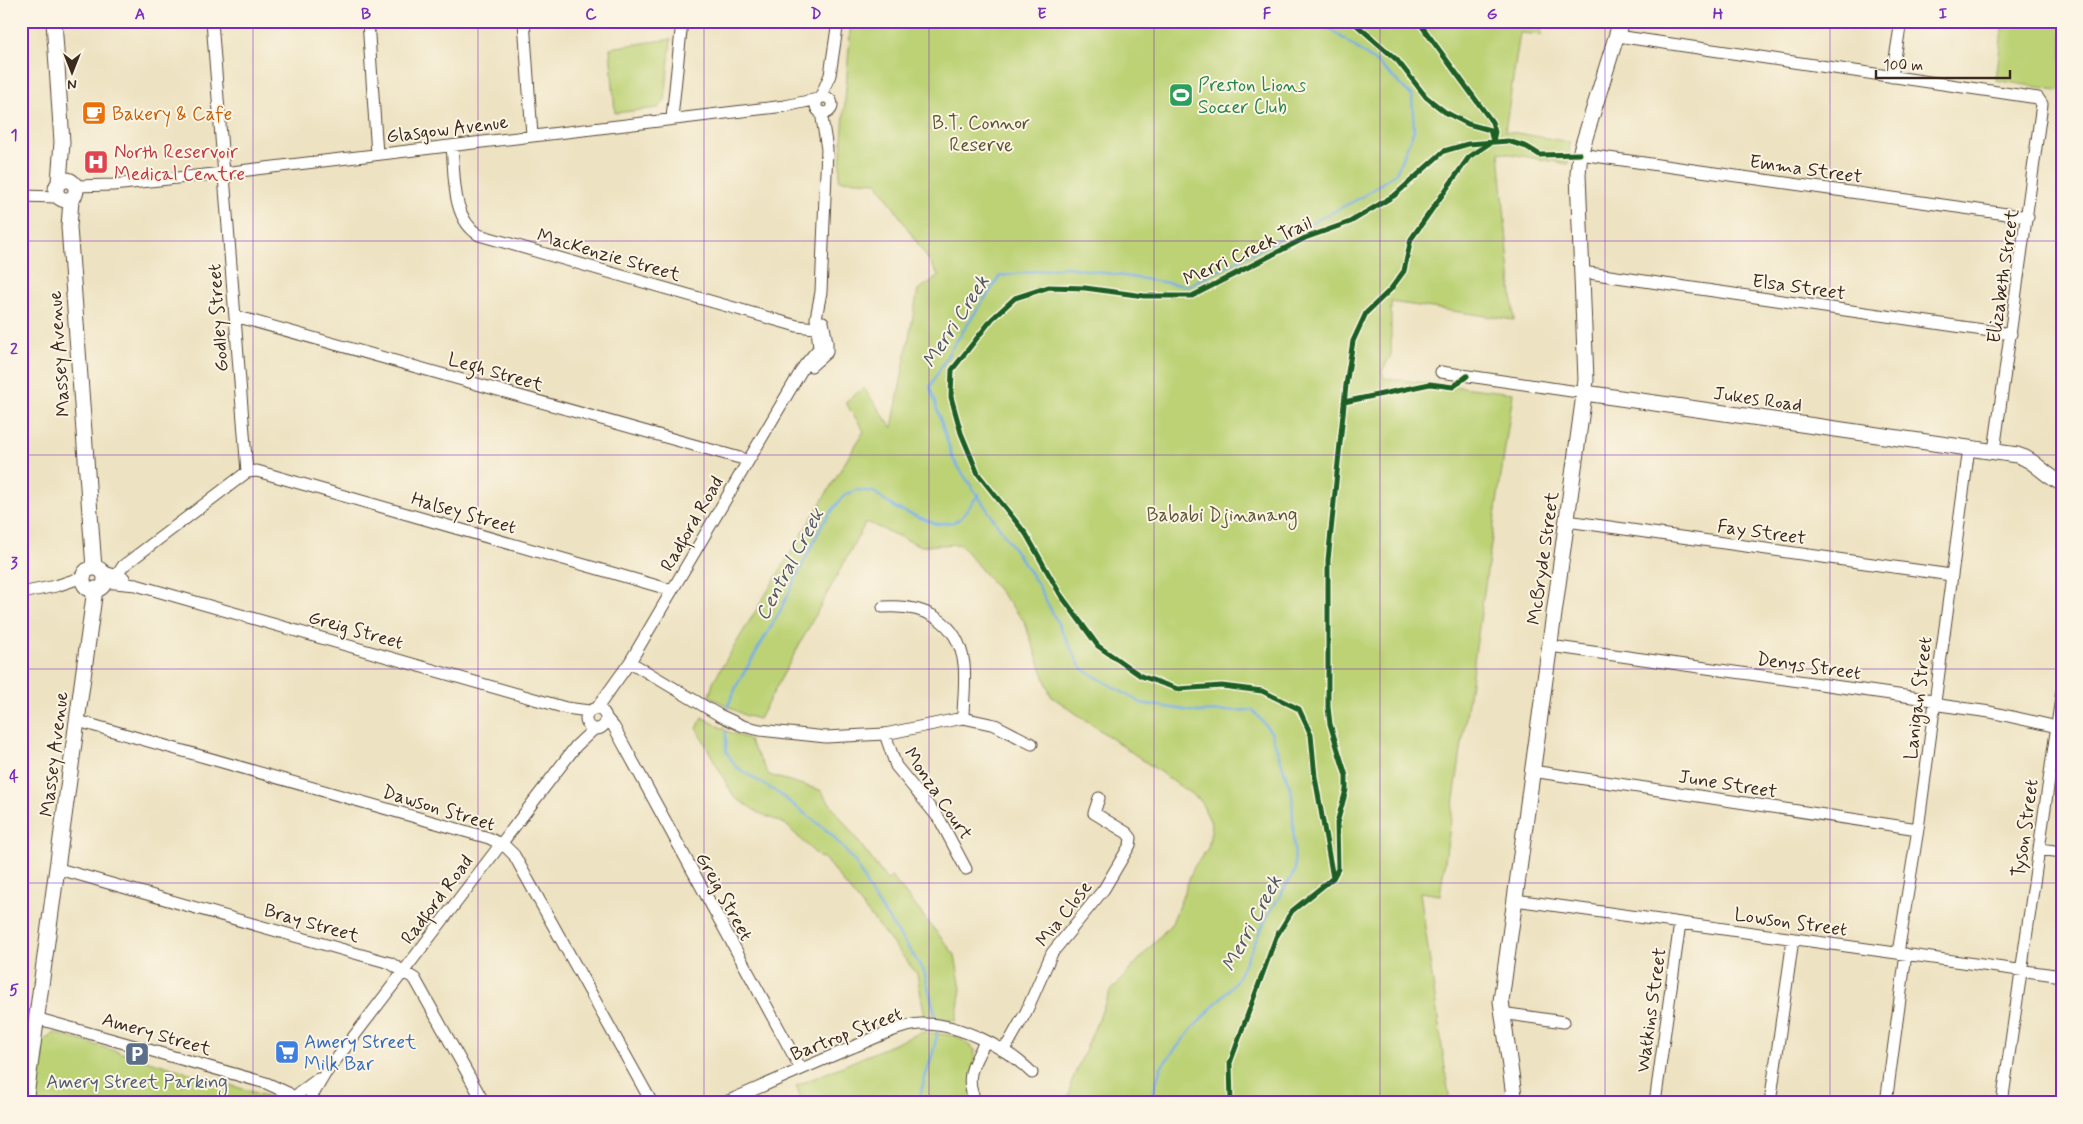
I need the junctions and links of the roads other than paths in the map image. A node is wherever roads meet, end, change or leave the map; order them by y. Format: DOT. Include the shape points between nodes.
graph roads {
  1 [pos="54,21"];
  2 [pos="212,21"];
  3 [pos="368,21"];
  4 [pos="524,21"];
  5 [pos="682,21"];
  6 [pos="838,21"];
  7 [pos="1621,21"];
  8 [pos="1902,21"];
  9 [pos="1616,36"];
  10 [pos="830,74"];
  11 [pos="1892,77"];
  12 [pos="819,105"];
  13 [pos="832,105"];
  14 [pos="672,118"];
  15 [pos="532,135"];
  16 [pos="827,142"];
  17 [pos="452,146"];
  18 [pos="377,154"];
  19 [pos="1580,154"];
  20 [pos="223,173"];
  21 [pos="65,191"];
  22 [pos="21,196"];
  23 [pos="2028,217"];
  24 [pos="1582,272"];
  25 [pos="235,316"];
  26 [pos="820,328"];
  27 [pos="2012,334"];
  28 [pos="1441,372"];
  29 [pos="1584,394"];
  30 [pos="1968,448"];
  31 [pos="1994,451"];
  32 [pos="747,460"];
  33 [pos="247,472"];
  34 [pos="2062,483"];
  35 [pos="1567,521"];
  36 [pos="1951,575"];
  37 [pos="107,580"];
  38 [pos="671,591"];
  39 [pos="21,593"];
  40 [pos="883,608"];
  41 [pos="1550,646"];
  42 [pos="630,662"];
  43 [pos="2062,691"];
  44 [pos="1934,700"];
  45 [pos="963,718"];
  46 [pos="596,719"];
  47 [pos="78,721"];
  48 [pos="2059,728"];
  49 [pos="885,734"];
  50 [pos="1032,744"];
  51 [pos="1532,771"];
  52 [pos="1098,798"];
  53 [pos="1918,829"];
  54 [pos="500,844"];
  55 [pos="2039,849"];
  56 [pos="2062,852"];
  57 [pos="59,869"];
  58 [pos="966,869"];
  59 [pos="1515,900"];
  60 [pos="1680,923"];
  61 [pos="1793,939"];
  62 [pos="1902,954"];
  63 [pos="2021,970"];
  64 [pos="403,972"];
  65 [pos="2062,976"];
  66 [pos="1501,1013"];
  67 [pos="38,1018"];
  68 [pos="1564,1022"];
  69 [pos="984,1042"];
  70 [pos="1002,1048"];
  71 [pos="801,1069"];
  72 [pos="1032,1073"];
  73 [pos="301,1100"];
  74 [pos="25,1103"];
  75 [pos="484,1103"];
  76 [pos="652,1103"];
  77 [pos="724,1103"];
  78 [pos="977,1103"];
  79 [pos="1515,1103"];
  80 [pos="1655,1103"];
  81 [pos="1770,1103"];
  82 [pos="1886,1103"];
  83 [pos="2002,1103"];
  1 -- 21 [label="street, Massey Avenue"];
  2 -- 20 [label="street, Godley Street"];
  3 -- 18 [label="street"];
  4 -- 15 [label="street"];
  5 -- 14 [label="street"];
  6 -- 10 [label="street, Radford Road"];
  7 -- 9 [label="street, McBryde Street"];
  8 -- 11 [label="street"];
  9 -- 11 [label="street"];
  9 -- 19 [label="street, McBryde Street"];
  10 -- 12 [label="street, Radford Road"];
  10 -- 13 [label="street, Radford Road" via="835,97"];
  11 -- 23 [label="street, Elizabeth Street" via="2038,98 2042,104"];
  12 -- 13 [label="street" via="828,112"];
  12 -- 14 [label="street, Glasgow Avenue"];
  12 -- 16 [label="street, Radford Road"];
  13 -- 16 [label="street, Radford Road"];
  14 -- 15 [label="street, Glasgow Avenue"];
  15 -- 17 [label="street, Glasgow Avenue"];
  16 -- 26 [label="street, Radford Road"];
  17 -- 18 [label="street, Glasgow Avenue"];
  17 -- 26 [label="street, MacKenzie Street" via="460,214 468,229 479,235 797,326"];
  18 -- 20 [label="street, Glasgow Avenue"];
  19 -- 23 [label="street, Emma Street"];
  19 -- 24 [label="street, McBryde Street"];
  20 -- 21 [label="street, Glasgow Avenue"];
  20 -- 25 [label="street, Godley Street"];
  21 -- 22 [label="street, Glasgow Avenue"];
  21 -- 37 [label="street, Massey Avenue"];
  23 -- 27 [label="street, Elizabeth Street"];
  24 -- 27 [label="street, Elsa Street"];
  24 -- 29 [label="street, McBryde Street"];
  25 -- 32 [label="street, Legh Street"];
  25 -- 33 [label="street, Godley Street"];
  26 -- 32 [label="street, Radford Road" via="819,348 804,366"];
  27 -- 31 [label="street, Elizabeth Street"];
  28 -- 29 [label="street, Jukes Road"];
  29 -- 30 [label="street, Jukes Road"];
  29 -- 35 [label="street, McBryde Street"];
  30 -- 31 [label="street, Jukes Road"];
  30 -- 36 [label="street, Lanigan Street"];
  31 -- 34 [label="street, Jukes Road" via="2025,457"];
  32 -- 38 [label="street, Radford Road"];
  33 -- 37 [label="street"];
  33 -- 38 [label="street, Halsey Street" via="257,471"];
  35 -- 36 [label="street, Fay Street"];
  35 -- 41 [label="street, McBryde Street"];
  36 -- 44 [label="street, Lanigan Street"];
  37 -- 39 [label="street"];
  37 -- 46 [label="street, Greig Street"];
  37 -- 47 [label="street, Massey Avenue"];
  38 -- 42 [label="street, Radford Road"];
  40 -- 45 [label="street" via="917,609 932,615 953,633 959,643 964,667"];
  41 -- 44 [label="street, Denys Street"];
  41 -- 51 [label="street, McBryde Street"];
  42 -- 46 [label="street, Radford Road"];
  42 -- 49 [label="street" via="743,726 826,737"];
  43 -- 48 [label="street, Tyson Street"];
  44 -- 48 [label="street, Denys Street" via="1939,705 1990,712"];
  44 -- 53 [label="street, Lanigan Street"];
  45 -- 49 [label="street"];
  45 -- 50 [label="street" via="995,725"];
  46 -- 54 [label="street, Radford Road"];
  46 -- 71 [label="street, Greig Street" via="614,727"];
  47 -- 54 [label="street, Dawson Street" via="489,838"];
  47 -- 57 [label="street, Massey Avenue"];
  48 -- 55 [label="street, Tyson Street"];
  49 -- 58 [label="street, Monza Court" via="896,766 940,820"];
  51 -- 53 [label="street, June Street"];
  51 -- 59 [label="street, McBryde Street"];
  52 -- 70 [label="street, Mia Close" via="1092,813 1127,833 1131,838 1130,845 1104,889 1052,953 1026,1012 1008,1044"];
  53 -- 62 [label="street, Lanigan Street"];
  54 -- 64 [label="street, Radford Road"];
  54 -- 76 [label="street, Dawson Street" via="514,855"];
  55 -- 56 [label="street"];
  55 -- 63 [label="street, Tyson Street"];
  57 -- 64 [label="street, Bray Street" via="390,963"];
  57 -- 67 [label="street, Massey Avenue"];
  59 -- 60 [label="street, Lowson Street"];
  59 -- 66 [label="street, McBryde Street"];
  60 -- 61 [label="street, Lowson Street"];
  60 -- 80 [label="street, Watkins Street"];
  61 -- 62 [label="street, Lowson Street"];
  61 -- 81 [label="street"];
  62 -- 63 [label="street, Lowson Street"];
  62 -- 82 [label="street, Lanigan Street"];
  63 -- 65 [label="street, Lowson Street"];
  63 -- 83 [label="street, Tyson Street"];
  64 -- 73 [label="street, Radford Road" via="325,1074"];
  64 -- 75 [label="street, Bray Street" via="415,979"];
  66 -- 68 [label="street"];
  66 -- 79 [label="street, McBryde Street"];
  67 -- 73 [label="street, Amery Street" via="266,1083"];
  67 -- 74 [label="street, Massey Avenue"];
  69 -- 70 [label="street, Bartrop Street"];
  69 -- 71 [label="street, Bartrop Street" via="963,1030 919,1024 890,1032"];
  69 -- 78 [label="street" via="970,1074 970,1086"];
  70 -- 72 [label="street, Bartrop Street"];
  71 -- 77 [label="street, Bartrop Street"];
}
